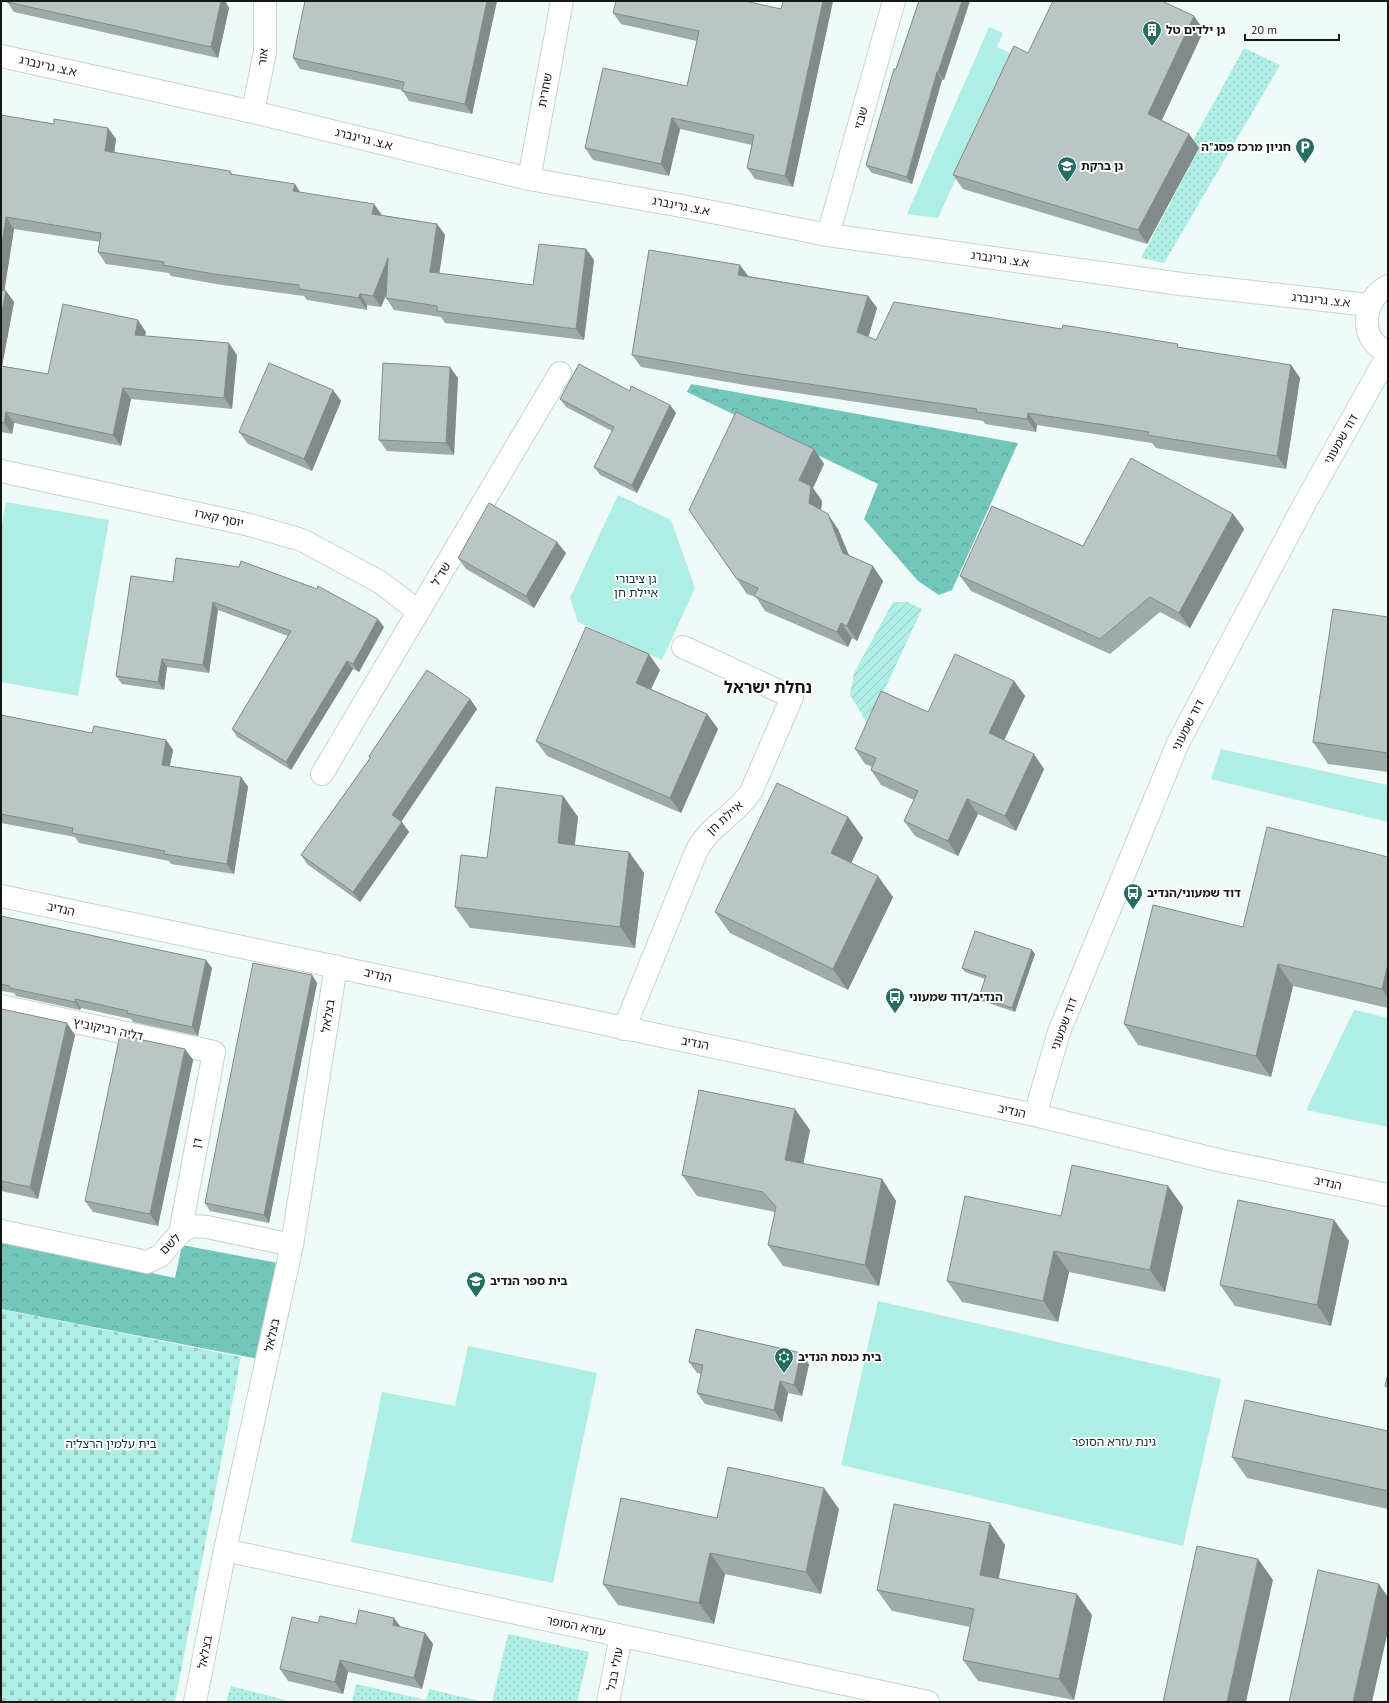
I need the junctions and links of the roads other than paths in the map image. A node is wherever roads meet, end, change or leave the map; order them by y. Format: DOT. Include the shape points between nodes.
graph roads {
  1 [pos="265,1"];
  2 [pos="562,1"];
  3 [pos="894,1"];
  4 [pos="1,56"];
  5 [pos="253,112"];
  6 [pos="529,178"];
  7 [pos="828,236"];
  8 [pos="1388,286"];
  9 [pos="1369,305"];
  10 [pos="1388,351"];
  11 [pos="1388,355"];
  12 [pos="560,373"];
  13 [pos="1,471"];
  14 [pos="418,611"];
  15 [pos="683,647"];
  16 [pos="322,774"];
  17 [pos="1,896"];
  18 [pos="336,966"];
  19 [pos="1,1006"];
  20 [pos="624,1030"];
  21 [pos="214,1052"];
  22 [pos="1035,1115"];
  23 [pos="1388,1195"];
  24 [pos="1,1231"];
  25 [pos="180,1233"];
  26 [pos="292,1245"];
  27 [pos="225,1550"];
  28 [pos="621,1636"];
  29 [pos="195,1702"];
  30 [pos="608,1702"];
  31 [pos="928,1702"];
  1 -- 5 [label="street, אור" via="264,52"];
  2 -- 6 [label="street, שחרית"];
  3 -- 7 [label="street, שבזי"];
  4 -- 5 [label="street, א.צ. גרינברג"];
  5 -- 6 [label="street, א.צ. גרינברג"];
  6 -- 7 [label="street, א.צ. גרינברג"];
  7 -- 9 [label="street, א.צ. גרינברג" via="1181,284"];
  8 -- 9 [label="street" via="1382,289"];
  9 -- 10 [label="street" via="1367,320 1370,335 1376,344"];
  11 -- 22 [label="street, דוד שמעוני" via="1305,503 1178,743 1059,1032"];
  12 -- 14 [label="street, שד\"ל"];
  13 -- 14 [label="street, יוסף קארו" via="246,524 302,540 380,582"];
  14 -- 16 [label="street, שד\"ל"];
  15 -- 20 [label="street, איילת חן" via="792,697 751,792 741,806 702,839"];
  17 -- 18 [label="street, הנדיב"];
  18 -- 20 [label="street, הנדיב"];
  18 -- 26 [label="street, בצלאל"];
  19 -- 21 [label="street, 'דליה רביקוביץ"];
  20 -- 22 [label="street, הנדיב" via="700,1043"];
  21 -- 25 [label="street, דן"];
  22 -- 23 [label="street, הנדיב" via="1218,1160"];
  24 -- 25 [label="street, לשם" via="147,1262 160,1256"];
  25 -- 26 [label="street, לשם" via="192,1226 207,1227"];
  26 -- 27 [label="street, בצלאל"];
  27 -- 28 [label="street, עזרא הסופר"];
  27 -- 29 [label="street, בצלאל"];
  28 -- 30 [label="street, עולי בבל"];
  28 -- 31 [label="street, עזרא הסופר"];
}
